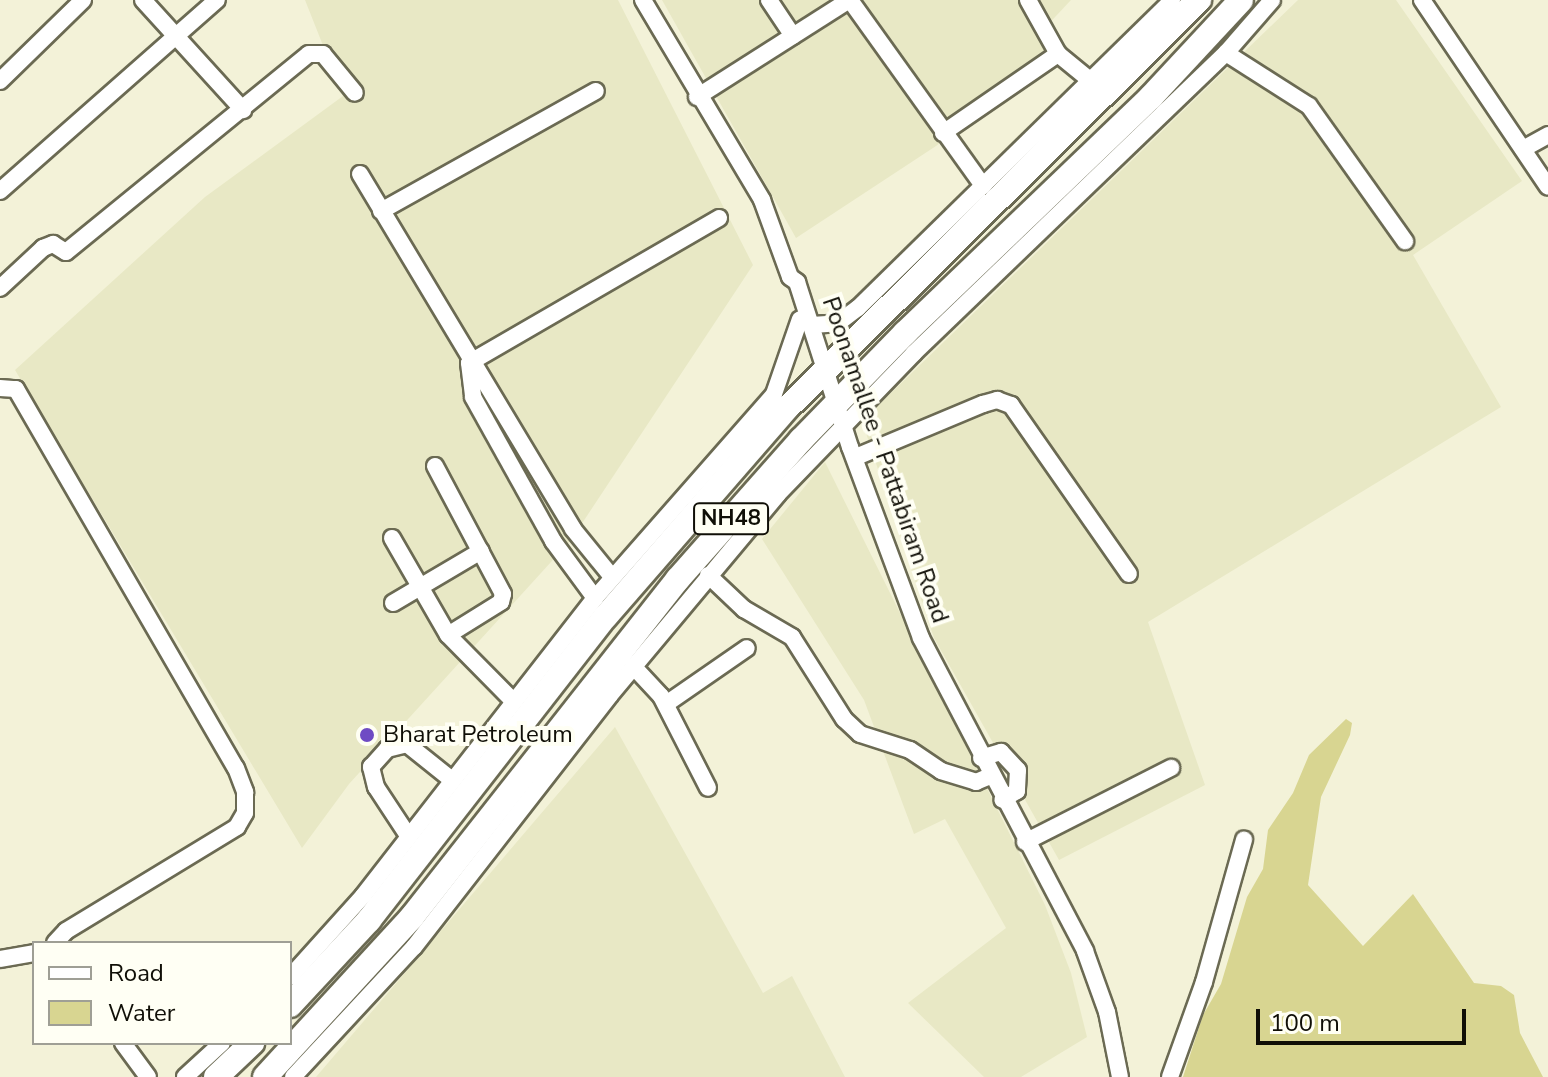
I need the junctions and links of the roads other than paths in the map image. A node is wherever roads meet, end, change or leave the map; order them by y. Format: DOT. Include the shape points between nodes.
graph roads {
  1 [pos="83,0"];
  2 [pos="143,0"];
  3 [pos="217,0"];
  4 [pos="643,0"];
  5 [pos="769,0"];
  6 [pos="849,0"];
  7 [pos="1028,0"];
  8 [pos="1172,0"];
  9 [pos="1199,0"];
  10 [pos="1241,0"];
  11 [pos="1272,0"];
  12 [pos="1422,0"];
  13 [pos="793,36"];
  14 [pos="175,38"];
  15 [pos="1226,53"];
  16 [pos="1058,54"];
  17 [pos="3,73"];
  18 [pos="1091,81"];
  19 [pos="596,91"];
  20 [pos="355,93"];
  21 [pos="697,97"];
  22 [pos="243,110"];
  23 [pos="943,133"];
  24 [pos="1548,135"];
  25 [pos="1523,149"];
  26 [pos="360,174"];
  27 [pos="983,186"];
  28 [pos="1548,187"];
  29 [pos="0,191"];
  30 [pos="381,211"];
  31 [pos="719,218"];
  32 [pos="1405,241"];
  33 [pos="0,288"];
  34 [pos="806,322"];
  35 [pos="838,323"];
  36 [pos="865,327"];
  37 [pos="469,363"];
  38 [pos="823,370"];
  39 [pos="0,388"];
  40 [pos="838,416"];
  41 [pos="853,452"];
  42 [pos="435,466"];
  43 [pos="392,538"];
  44 [pos="481,551"];
  45 [pos="1129,574"];
  46 [pos="708,575"];
  47 [pos="612,577"];
  48 [pos="420,587"];
  49 [pos="595,598"];
  50 [pos="393,603"];
  51 [pos="448,635"];
  52 [pos="747,648"];
  53 [pos="633,666"];
  54 [pos="513,701"];
  55 [pos="666,704"];
  56 [pos="981,758"];
  57 [pos="1171,768"];
  58 [pos="990,776"];
  59 [pos="452,780"];
  60 [pos="708,788"];
  61 [pos="1002,800"];
  62 [pos="409,837"];
  63 [pos="1244,840"];
  64 [pos="1025,842"];
  65 [pos="57,941"];
  66 [pos="32,953"];
  67 [pos="0,959"];
  68 [pos="292,975"];
  69 [pos="292,1003"];
  70 [pos="124,1045"];
  71 [pos="220,1045"];
  72 [pos="250,1045"];
  73 [pos="148,1077"];
  74 [pos="185,1077"];
  75 [pos="216,1077"];
  76 [pos="265,1077"];
  77 [pos="293,1077"];
  78 [pos="1120,1077"];
  79 [pos="1170,1077"];
  1 -- 17 [label="street"];
  2 -- 14 [label="street"];
  3 -- 14 [label="street"];
  4 -- 21 [label="street"];
  5 -- 13 [label="street"];
  6 -- 13 [label="street"];
  6 -- 23 [label="street"];
  7 -- 16 [label="street"];
  8 -- 18 [label="street"];
  9 -- 36 [label="highway, NH48"];
  10 -- 40 [label="highway, NH48"];
  11 -- 15 [label="street"];
  12 -- 25 [label="street"];
  13 -- 21 [label="street"];
  14 -- 22 [label="street"];
  14 -- 29 [label="street"];
  15 -- 32 [label="street" via="1309,106"];
  15 -- 40 [label="street"];
  16 -- 18 [label="street"];
  16 -- 23 [label="street"];
  18 -- 27 [label="street"];
  19 -- 30 [label="street"];
  20 -- 22 [label="street" via="315,51"];
  21 -- 34 [label="street, Poonamallee - Pattabiram Road" via="762,200"];
  22 -- 33 [label="street" via="66,252 53,244 43,248"];
  23 -- 27 [label="street"];
  24 -- 25 [label="street"];
  25 -- 28 [label="street"];
  26 -- 30 [label="street"];
  27 -- 35 [label="street"];
  30 -- 37 [label="street"];
  31 -- 37 [label="street"];
  34 -- 35 [label="street"];
  34 -- 38 [label="street, Poonamallee - Pattabiram Road"];
  34 -- 47 [label="street" via="774,394"];
  35 -- 36 [label="street"];
  36 -- 38 [label="highway, NH48"];
  37 -- 47 [label="street" via="498,397 573,529"];
  37 -- 49 [label="street" via="473,397 553,541"];
  38 -- 40 [label="street, Poonamallee - Pattabiram Road"];
  38 -- 69 [label="highway, NH48" via="652,561 378,909"];
  39 -- 65 [label="street" via="16,389 245,792 245,813 237,827"];
  40 -- 41 [label="street, Poonamallee - Pattabiram Road"];
  40 -- 46 [label="street"];
  40 -- 76 [label="highway, NH48" via="678,579 386,947"];
  41 -- 45 [label="street" via="983,404 997,400 1011,405"];
  41 -- 56 [label="street, Poonamallee - Pattabiram Road" via="921,638"];
  42 -- 44 [label="street"];
  43 -- 48 [label="street"];
  44 -- 48 [label="street"];
  44 -- 51 [label="street" via="503,599"];
  46 -- 53 [label="street"];
  46 -- 58 [label="street" via="744,609 792,637 844,719 860,734 910,750 941,771 976,782"];
  47 -- 49 [label="street"];
  48 -- 50 [label="street"];
  48 -- 51 [label="street"];
  49 -- 54 [label="street"];
  51 -- 54 [label="street"];
  52 -- 55 [label="street"];
  53 -- 55 [label="street"];
  53 -- 77 [label="street" via="414,947"];
  54 -- 59 [label="street"];
  55 -- 60 [label="street"];
  56 -- 58 [label="street, Poonamallee - Pattabiram Road"];
  56 -- 61 [label="street" via="1001,752 1018,770 1017,791"];
  57 -- 64 [label="street"];
  58 -- 61 [label="street, Poonamallee - Pattabiram Road"];
  59 -- 62 [label="street"];
  59 -- 62 [label="street" via="407,744 387,749 371,767 376,787"];
  61 -- 64 [label="street, Poonamallee - Pattabiram Road"];
  62 -- 68 [label="street"];
  63 -- 79 [label="street" via="1204,982"];
  64 -- 78 [label="street, Poonamallee - Pattabiram Road" via="1085,951 1107,1012"];
  66 -- 67 [label="street"];
  70 -- 73 [label="street"];
  71 -- 74 [label="street"];
  72 -- 75 [label="highway"];
}
